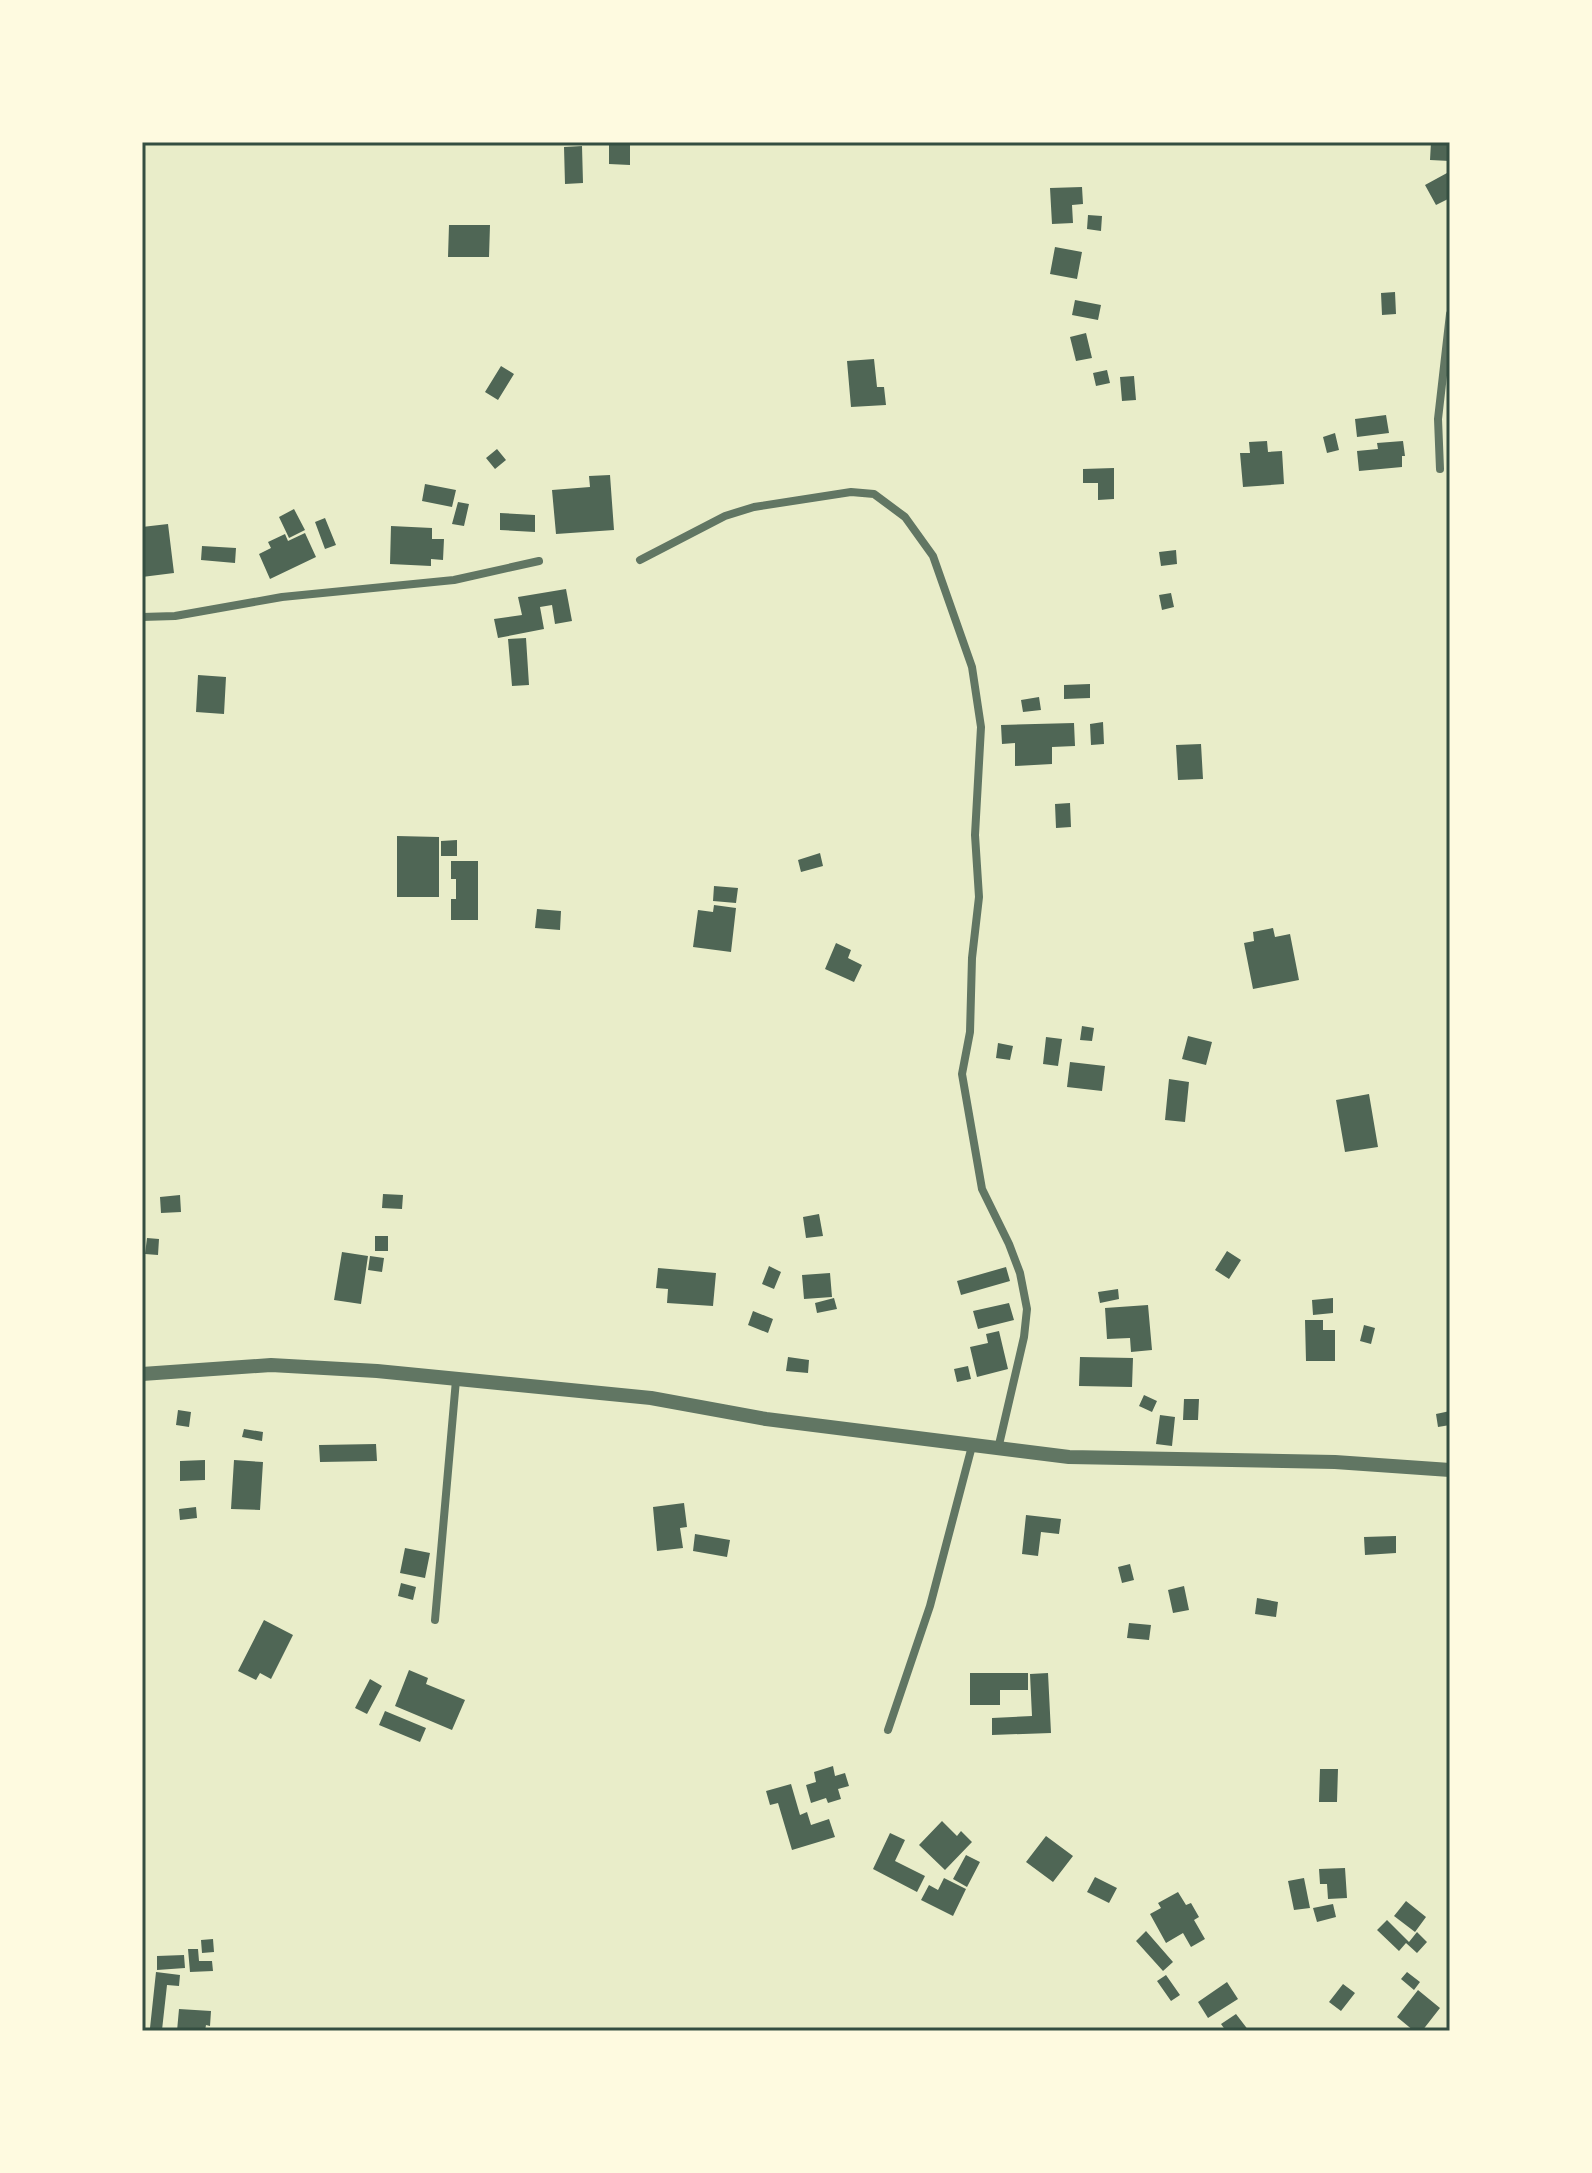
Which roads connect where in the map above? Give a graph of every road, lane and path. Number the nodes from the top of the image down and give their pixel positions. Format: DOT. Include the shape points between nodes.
graph roads {
  1 [pos="1450,314"];
  2 [pos="1440,469"];
  3 [pos="640,560"];
  4 [pos="539,561"];
  5 [pos="142,617"];
  6 [pos="142,1374"];
  7 [pos="456,1380"];
  8 [pos="972,1446"];
  9 [pos="998,1449"];
  10 [pos="1450,1470"];
  11 [pos="435,1620"];
  12 [pos="888,1730"];
  1 -- 2 [label="street" via="1438,419"];
  3 -- 9 [label="street" via="725,516 851,492 874,494 905,517 933,556 972,667 981,727 975,835 979,897 962,1074 982,1189 1020,1273 1027,1309"];
  4 -- 5 [label="street" via="454,580"];
  6 -- 7 [label="street" via="271,1365"];
  7 -- 8 [label="street" via="651,1398"];
  7 -- 11 [label="street"];
  8 -- 9 [label="street"];
  8 -- 12 [label="street" via="930,1606"];
  9 -- 10 [label="street" via="1069,1457 1335,1462"];
}
